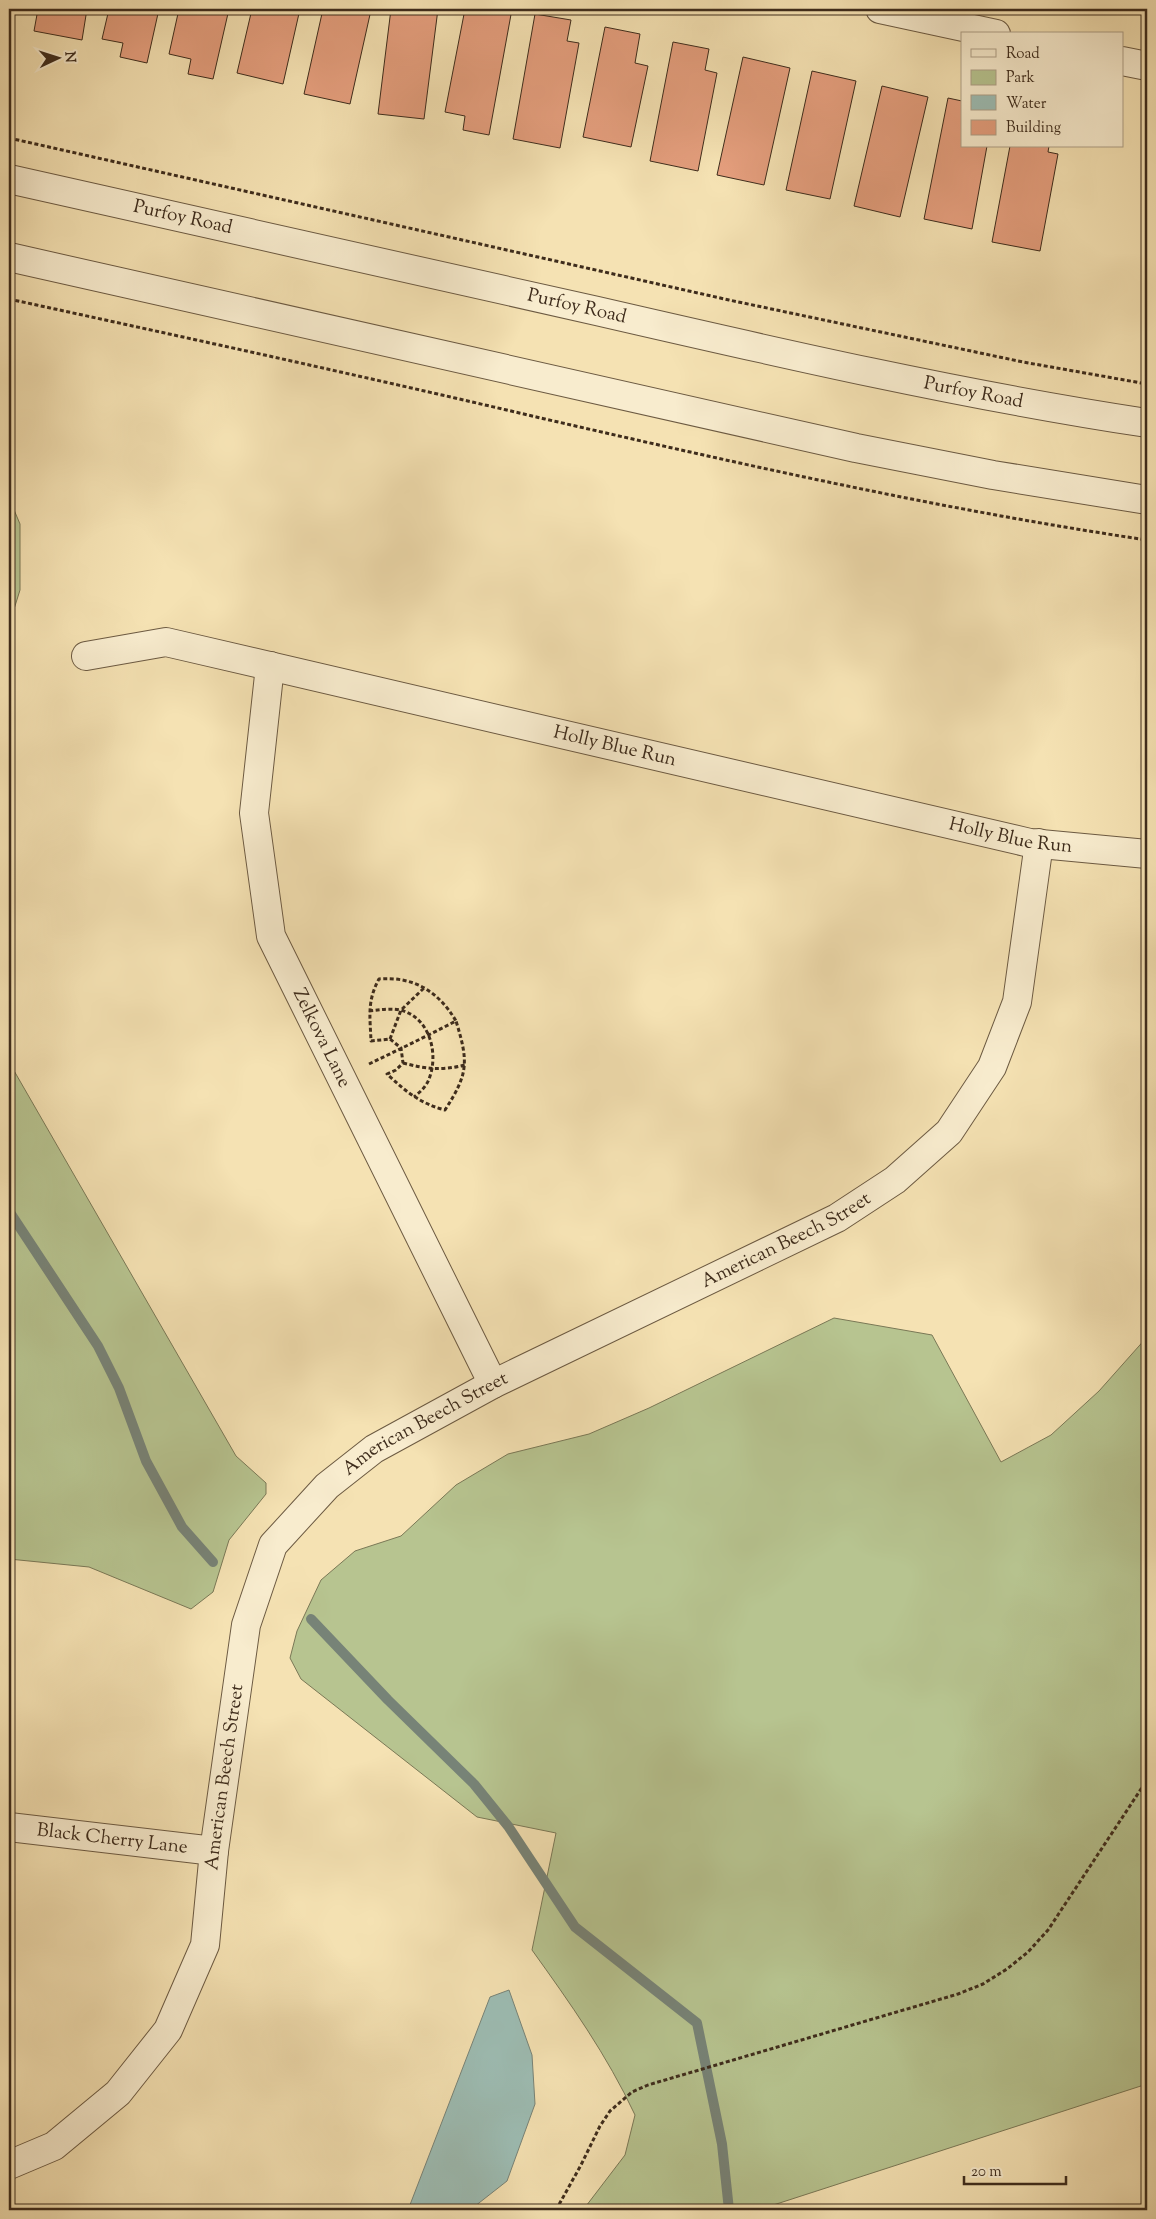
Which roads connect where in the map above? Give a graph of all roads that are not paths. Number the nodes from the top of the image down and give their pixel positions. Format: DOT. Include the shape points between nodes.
graph roads {
  1 [pos="880,9"];
  2 [pos="987,32"];
  3 [pos="1124,61"];
  4 [pos="1147,66"];
  5 [pos="9,179"];
  6 [pos="9,257"];
  7 [pos="1147,423"];
  8 [pos="1147,500"];
  9 [pos="86,656"];
  10 [pos="270,666"];
  11 [pos="1040,843"];
  12 [pos="1147,854"];
  13 [pos="493,1384"];
  14 [pos="9,1827"];
  15 [pos="214,1851"];
  16 [pos="9,2165"];
  1 -- 2 [label="street"];
  3 -- 4 [label="street"];
  5 -- 7 [label="street, Purfoy Road" via="788,355"];
  6 -- 8 [label="street" via="848,446 993,475"];
  9 -- 10 [label="street, Holly Blue Run" via="166,642"];
  10 -- 11 [label="street, Holly Blue Run"];
  10 -- 13 [label="street, Zelkova Lane" via="254,813 271,936"];
  11 -- 12 [label="street, Holly Blue Run"];
  11 -- 13 [label="street, American Beech Street" via="1017,1002 992,1066 950,1132 896,1180 837,1218"];
  13 -- 15 [label="street, American Beech Street" via="374,1450 327,1486 273,1545 246,1625"];
  14 -- 15 [label="street, Black Cherry Lane"];
  15 -- 16 [label="street, American Beech Street" via="205,1945 168,2030 118,2093 54,2146"];
}
